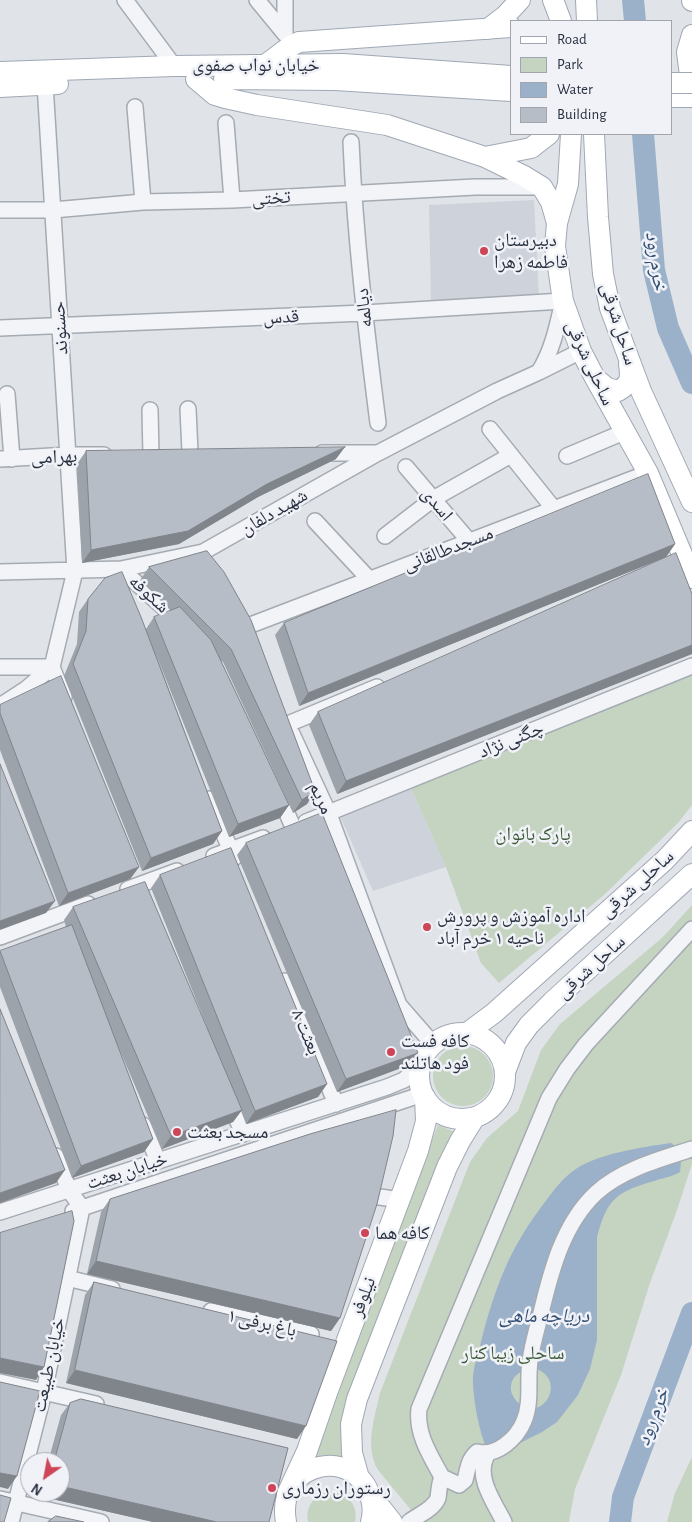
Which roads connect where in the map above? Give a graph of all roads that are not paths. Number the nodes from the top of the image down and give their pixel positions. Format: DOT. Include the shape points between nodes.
graph roads {
  1 [pos="125,0"];
  2 [pos="257,0"];
  3 [pos="285,0"];
  4 [pos="520,0"];
  5 [pos="553,0"];
  6 [pos="586,0"];
  7 [pos="561,20"];
  8 [pos="587,20"];
  9 [pos="510,27"];
  10 [pos="488,29"];
  11 [pos="692,36"];
  12 [pos="318,41"];
  13 [pos="265,65"];
  14 [pos="315,65"];
  15 [pos="174,66"];
  16 [pos="0,72"];
  17 [pos="510,76"];
  18 [pos="196,78"];
  19 [pos="672,83"];
  20 [pos="692,83"];
  21 [pos="45,84"];
  22 [pos="0,86"];
  23 [pos="510,91"];
  24 [pos="692,92"];
  25 [pos="672,97"];
  26 [pos="692,97"];
  27 [pos="135,107"];
  28 [pos="226,123"];
  29 [pos="548,135"];
  30 [pos="571,135"];
  31 [pos="594,135"];
  32 [pos="351,142"];
  33 [pos="485,157"];
  34 [pos="542,187"];
  35 [pos="353,193"];
  36 [pos="232,200"];
  37 [pos="142,202"];
  38 [pos="0,210"];
  39 [pos="53,210"];
  40 [pos="557,223"];
  41 [pos="563,301"];
  42 [pos="364,313"];
  43 [pos="60,327"];
  44 [pos="0,328"];
  45 [pos="581,350"];
  46 [pos="628,357"];
  47 [pos="539,372"];
  48 [pos="595,378"];
  49 [pos="7,394"];
  50 [pos="188,408"];
  51 [pos="150,410"];
  52 [pos="652,413"];
  53 [pos="378,422"];
  54 [pos="622,428"];
  55 [pos="490,429"];
  56 [pos="309,453"];
  57 [pos="378,453"];
  58 [pos="161,454"];
  59 [pos="68,455"];
  60 [pos="114,455"];
  61 [pos="132,455"];
  62 [pos="510,455"];
  63 [pos="567,456"];
  64 [pos="6,459"];
  65 [pos="406,467"];
  66 [pos="648,473"];
  67 [pos="433,499"];
  68 [pos="692,502"];
  69 [pos="554,509"];
  70 [pos="315,521"];
  71 [pos="386,536"];
  72 [pos="469,541"];
  73 [pos="203,552"];
  74 [pos="213,568"];
  75 [pos="681,568"];
  76 [pos="121,569"];
  77 [pos="75,571"];
  78 [pos="0,572"];
  79 [pos="369,580"];
  80 [pos="129,594"];
  81 [pos="196,637"];
  82 [pos="255,644"];
  83 [pos="692,666"];
  84 [pos="0,667"];
  85 [pos="52,667"];
  86 [pos="387,683"];
  87 [pos="0,706"];
  88 [pos="70,712"];
  89 [pos="273,784"];
  90 [pos="205,788"];
  91 [pos="329,814"];
  92 [pos="284,830"];
  93 [pos="692,831"];
  94 [pos="231,850"];
  95 [pos="238,868"];
  96 [pos="692,874"];
  97 [pos="692,929"];
  98 [pos="0,937"];
  99 [pos="279,968"];
  100 [pos="467,1033"];
  101 [pos="433,1044"];
  102 [pos="420,1065"];
  103 [pos="505,1072"];
  104 [pos="224,1088"];
  105 [pos="424,1096"];
  106 [pos="336,1104"];
  107 [pos="139,1115"];
  108 [pos="475,1117"];
  109 [pos="243,1134"];
  110 [pos="52,1145"];
  111 [pos="685,1151"];
  112 [pos="158,1161"];
  113 [pos="69,1190"];
  114 [pos="345,1192"];
  115 [pos="400,1200"];
  116 [pos="82,1208"];
  117 [pos="0,1212"];
  118 [pos="55,1216"];
  119 [pos="67,1278"];
  120 [pos="124,1291"];
  121 [pos="199,1308"];
  122 [pos="312,1334"];
  123 [pos="0,1382"];
  124 [pos="44,1392"];
  125 [pos="110,1408"];
  126 [pos="485,1453"];
  127 [pos="442,1477"];
  128 [pos="364,1485"];
  129 [pos="0,1499"];
  130 [pos="16,1502"];
  131 [pos="284,1512"];
  132 [pos="11,1522"];
  133 [pos="101,1522"];
  134 [pos="371,1522"];
  135 [pos="392,1522"];
  136 [pos="409,1522"];
  137 [pos="504,1522"];
  1 -- 15 [label="street"];
  2 -- 3 [label="street" via="285,34"];
  4 -- 10 [label="main road"];
  5 -- 7 [label="main road"];
  6 -- 8 [label="main road"];
  9 -- 10 [label="main road"];
  10 -- 12 [label="main road"];
  11 -- 24 [label="main road" via="687,52"];
  12 -- 13 [label="main road" via="299,42"];
  12 -- 14 [label="main road" via="307,53 307,60"];
  13 -- 14 [label="main road, خیابان نواب صفوی"];
  13 -- 15 [label="main road, خیابان نواب صفوی"];
  14 -- 17 [label="main road, خیابان نواب صفوی" via="343,64"];
  15 -- 16 [label="main road, خیابان نواب صفوی"];
  18 -- 21 [label="main road, خیابان نواب صفوی"];
  18 -- 23 [label="main road, خیابان نواب صفوی" via="335,80"];
  18 -- 33 [label="main road" via="214,95 257,105 387,125"];
  19 -- 20 [label="main road, bridge"];
  21 -- 22 [label="main road, خیابان نواب صفوی"];
  21 -- 39 [label="street, حسنوند"];
  25 -- 26 [label="main road"];
  27 -- 37 [label="street"];
  28 -- 36 [label="street"];
  29 -- 33 [label="main road" via="531,148"];
  30 -- 40 [label="main road, ساحلی شرقی" via="568,184"];
  31 -- 46 [label="main road, ساحل شرقی" via="603,274 610,308"];
  32 -- 35 [label="street, دیالمه"];
  33 -- 34 [label="main road"];
  34 -- 35 [label="street, تختی"];
  34 -- 40 [label="main road" via="551,202"];
  35 -- 36 [label="street, تختی"];
  35 -- 42 [label="street, دیالمه"];
  36 -- 37 [label="street, تختی"];
  37 -- 39 [label="street, تختی"];
  38 -- 39 [label="street, تختی"];
  39 -- 43 [label="street, حسنوند"];
  40 -- 41 [label="main road, ساحلی شرقی" via="555,246"];
  41 -- 42 [label="street, قدس"];
  41 -- 45 [label="main road, ساحلی شرقی"];
  41 -- 47 [label="street" via="555,338"];
  42 -- 43 [label="street, قدس"];
  42 -- 53 [label="street, دیالمه"];
  43 -- 44 [label="street, قدس"];
  43 -- 59 [label="street, حسنوند"];
  45 -- 47 [label="street, شهید دلفان"];
  45 -- 48 [label="main road, ساحلی شرقی"];
  46 -- 48 [label="main road" via="630,381 626,387 618,391 607,388"];
  46 -- 52 [label="main road, ساحل شرقی"];
  47 -- 57 [label="street, شهید دلفان" via="497,390"];
  48 -- 54 [label="main road, ساحلی شرقی"];
  49 -- 64 [label="street"];
  50 -- 58 [label="street" via="195,452"];
  51 -- 58 [label="street"];
  52 -- 54 [label="main road" via="631,397 623,398 617,404"];
  52 -- 68 [label="main road, ساحل شرقی"];
  54 -- 63 [label="street"];
  54 -- 66 [label="main road, ساحلی شرقی"];
  55 -- 62 [label="street"];
  56 -- 57 [label="street"];
  57 -- 73 [label="street, شهید دلفان"];
  58 -- 61 [label="street"];
  59 -- 60 [label="street, بهرامی"];
  59 -- 64 [label="street, بهرامی"];
  59 -- 77 [label="street, حسنوند"];
  62 -- 67 [label="street"];
  62 -- 69 [label="street"];
  65 -- 67 [label="street, اسدی"];
  66 -- 69 [label="street, مسجدطالقانی"];
  66 -- 75 [label="main road, ساحلی شرقی"];
  67 -- 71 [label="street"];
  67 -- 72 [label="street, اسدی"];
  69 -- 72 [label="street, مسجدطالقانی"];
  70 -- 79 [label="street"];
  72 -- 79 [label="street, مسجدطالقانی"];
  73 -- 74 [label="street"];
  73 -- 76 [label="street, شهید دلفان"];
  76 -- 77 [label="street, شهید دلفان"];
  76 -- 80 [label="street"];
  76 -- 81 [label="street, شکوفه"];
  77 -- 78 [label="street, شهید دلفان"];
  77 -- 85 [label="street"];
  79 -- 82 [label="street, مسجدطالقانی" via="245,622"];
  83 -- 91 [label="street, چگنی نژاد"];
  84 -- 85 [label="street"];
  85 -- 87 [label="street"];
  85 -- 88 [label="street"];
  86 -- 91 [label="street, مریم" via="286,720"];
  89 -- 92 [label="street"];
  90 -- 94 [label="street"];
  91 -- 92 [label="street, چگنی نژاد"];
  91 -- 101 [label="street, مریم" via="399,1005"];
  92 -- 94 [label="street, چگنی نژاد"];
  93 -- 100 [label="main road, ساحلی شرقی" via="665,860 494,1013"];
  94 -- 95 [label="street"];
  94 -- 98 [label="street, چگنی نژاد"];
  96 -- 103 [label="main road, ساحل شرقی" via="529,1025 516,1043"];
  97 -- 127 [label="street" via="586,1044 549,1098 419,1409 420,1433"];
  99 -- 106 [label="street, بعثت ۸"];
  100 -- 101 [label="main road" via="455,1034"];
  100 -- 103 [label="main road" via="493,1046"];
  101 -- 102 [label="main road"];
  102 -- 105 [label="main road"];
  102 -- 106 [label="street, خیابان بعثت" via="404,1080"];
  103 -- 108 [label="main road" via="500,1099"];
  104 -- 109 [label="street"];
  105 -- 108 [label="main road" via="441,1114 453,1118"];
  105 -- 115 [label="main road, نیلوفر" via="426,1121"];
  105 -- 116 [label="street, خیابان بعثت"];
  106 -- 109 [label="street, خیابان بعثت"];
  107 -- 112 [label="street"];
  108 -- 128 [label="main road, نیلوفر" via="446,1167 357,1398 351,1424 352,1453"];
  109 -- 112 [label="street, خیابان بعثت"];
  110 -- 113 [label="street"];
  111 -- 126 [label="street" via="643,1166 612,1182 596,1194 574,1220 547,1282 533,1343 528,1406 520,1431 502,1447"];
  112 -- 113 [label="street, خیابان بعثت"];
  113 -- 116 [label="street"];
  113 -- 117 [label="street, خیابان بعثت"];
  114 -- 115 [label="street"];
  115 -- 131 [label="main road, نیلوفر"];
  116 -- 118 [label="street, خیابان بعثت"];
  116 -- 119 [label="street, خیابان طبیعت"];
  119 -- 120 [label="street"];
  119 -- 124 [label="street, خیابان طبیعت"];
  121 -- 122 [label="street, باغ برفی ۱"];
  123 -- 124 [label="street"];
  124 -- 125 [label="street"];
  124 -- 130 [label="street, خیابان طبیعت"];
  126 -- 127 [label="street" via="474,1455 465,1480 458,1485"];
  126 -- 137 [label="street" via="482,1466 484,1480"];
  127 -- 136 [label="street" via="438,1499 431,1508"];
  128 -- 131 [label="main road" via="348,1470 319,1466 294,1481"];
  128 -- 134 [label="main road" via="372,1505"];
  128 -- 135 [label="main road"];
  129 -- 130 [label="street"];
  130 -- 132 [label="street, خیابان طبیعت"];
  130 -- 133 [label="street"];
}
